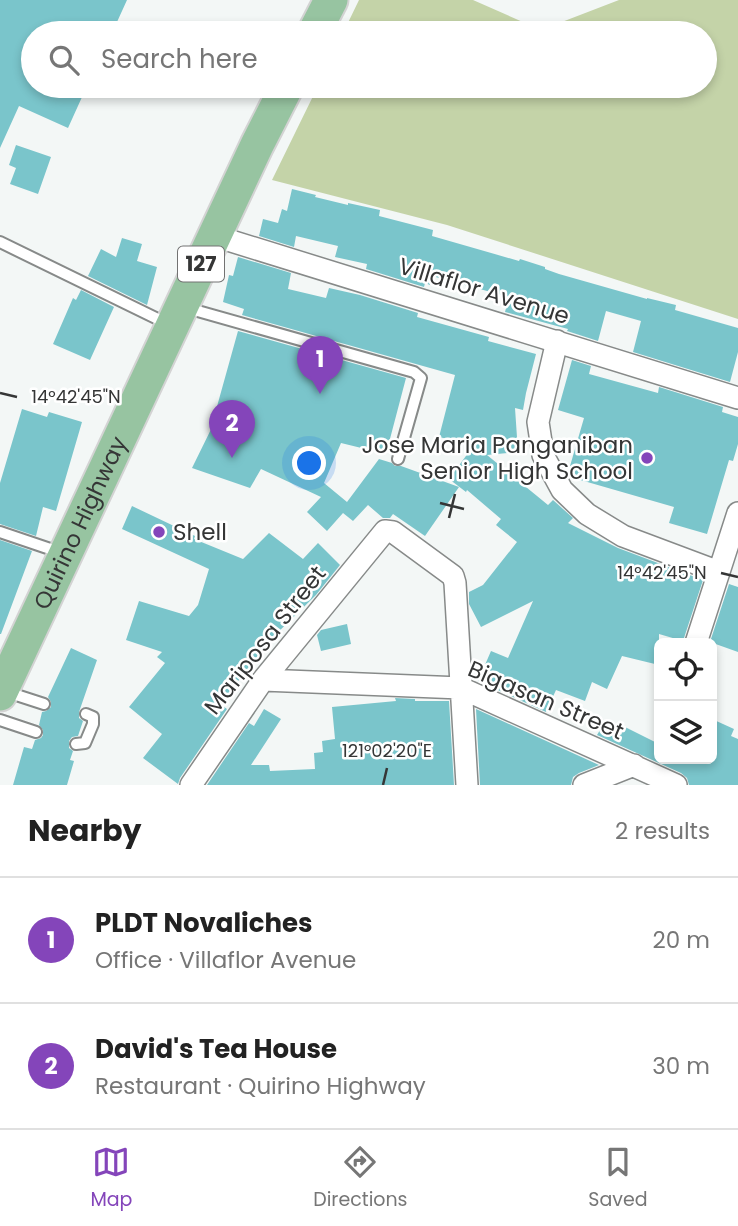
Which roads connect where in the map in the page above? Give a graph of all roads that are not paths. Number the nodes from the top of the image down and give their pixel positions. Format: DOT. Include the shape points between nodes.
graph roads {
  1 [pos="331,0"];
  2 [pos="320,21"];
  3 [pos="281,98"];
  4 [pos="215,236"];
  5 [pos="0,243"];
  6 [pos="176,316"];
  7 [pos="556,341"];
  8 [pos="738,398"];
  9 [pos="398,459"];
  10 [pos="738,513"];
  11 [pos="0,532"];
  12 [pos="65,554"];
  13 [pos="719,572"];
  14 [pos="698,638"];
  15 [pos="263,680"];
  16 [pos="461,688"];
  17 [pos="1,702"];
  18 [pos="44,704"];
  19 [pos="86,714"];
  20 [pos="36,732"];
  21 [pos="76,744"];
  22 [pos="634,765"];
  23 [pos="191,785"];
  24 [pos="467,785"];
  25 [pos="584,785"];
  26 [pos="676,785"];
  1 -- 2 [label="main road"];
  3 -- 4 [label="main road, Quirino Highway / 127"];
  4 -- 6 [label="main road, Quirino Highway / 127"];
  4 -- 7 [label="street, Villaflor Avenue"];
  5 -- 6 [label="lane"];
  6 -- 9 [label="lane" via="414,372 421,378"];
  6 -- 12 [label="main road, Quirino Highway / 127"];
  7 -- 8 [label="street, Villaflor Avenue"];
  7 -- 13 [label="street" via="538,422 542,455 562,490 587,514 623,536"];
  10 -- 13 [label="street"];
  11 -- 12 [label="lane"];
  12 -- 17 [label="main road, Quirino Highway / 127"];
  13 -- 14 [label="street"];
  15 -- 16 [label="street, Bigasan Street"];
  15 -- 16 [label="street, Mariposa Street" via="385,531 393,532 453,576"];
  15 -- 23 [label="street, Mariposa Street"];
  16 -- 22 [label="street, Bigasan Street"];
  16 -- 24 [label="street"];
  17 -- 18 [label="lane"];
  17 -- 20 [label="lane"];
  19 -- 21 [label="lane" via="93,717 93,724 85,743"];
  22 -- 25 [label="street"];
  22 -- 26 [label="street, Bigasan Street"];
}
